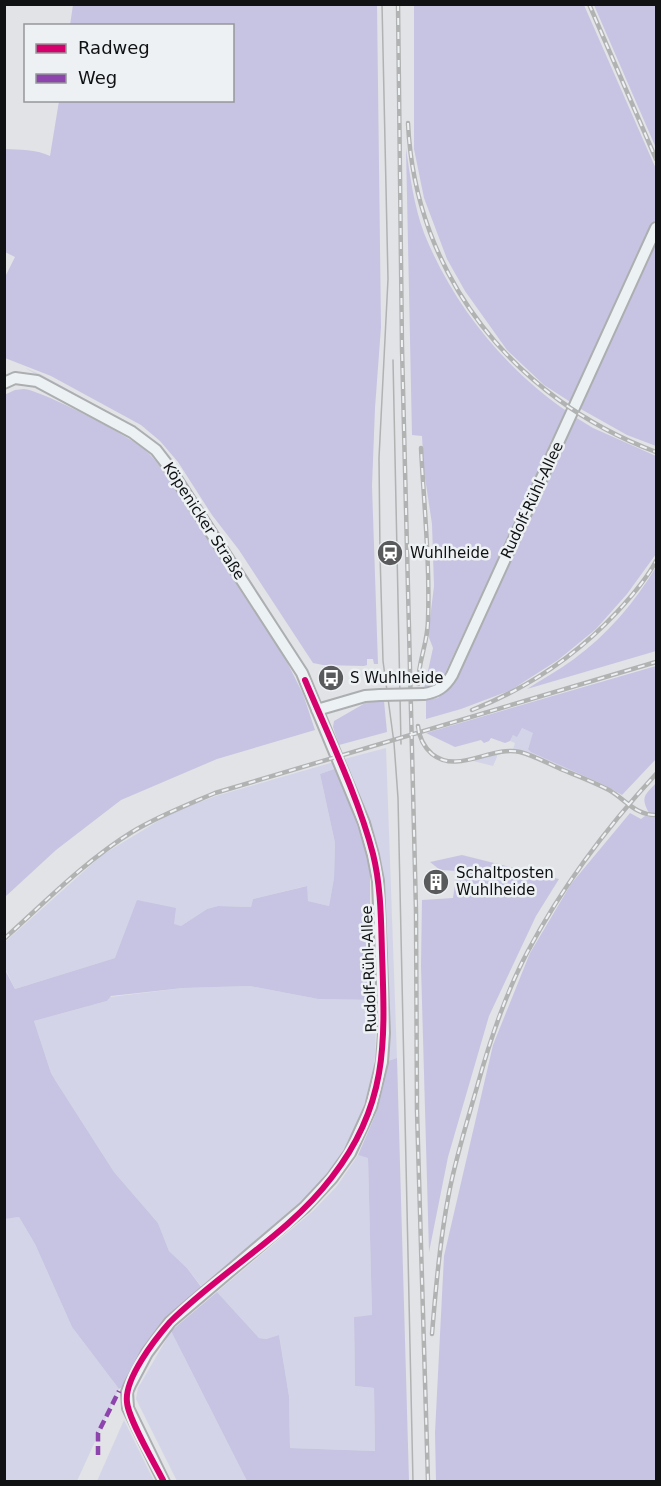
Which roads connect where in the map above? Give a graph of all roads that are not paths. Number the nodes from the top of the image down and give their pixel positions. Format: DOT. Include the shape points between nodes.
graph roads {
  1 [pos="657,228"];
  2 [pos="4,383"];
  3 [pos="317,710"];
  4 [pos="164,1482"];
  1 -- 3 [label="main road, Rudolf-Rühl-Allee, bridge" via="452,675 435,692 365,696"];
  2 -- 3 [label="main road, Köpenicker Straße" via="15,378 37,381 132,432 156,450 302,673"];
  3 -- 4 [label="main road, Rudolf-Rühl-Allee" via="364,823 378,881 382,1062 362,1130 332,1178 305,1207 170,1322 147,1353 127,1392 128,1408"];
}
